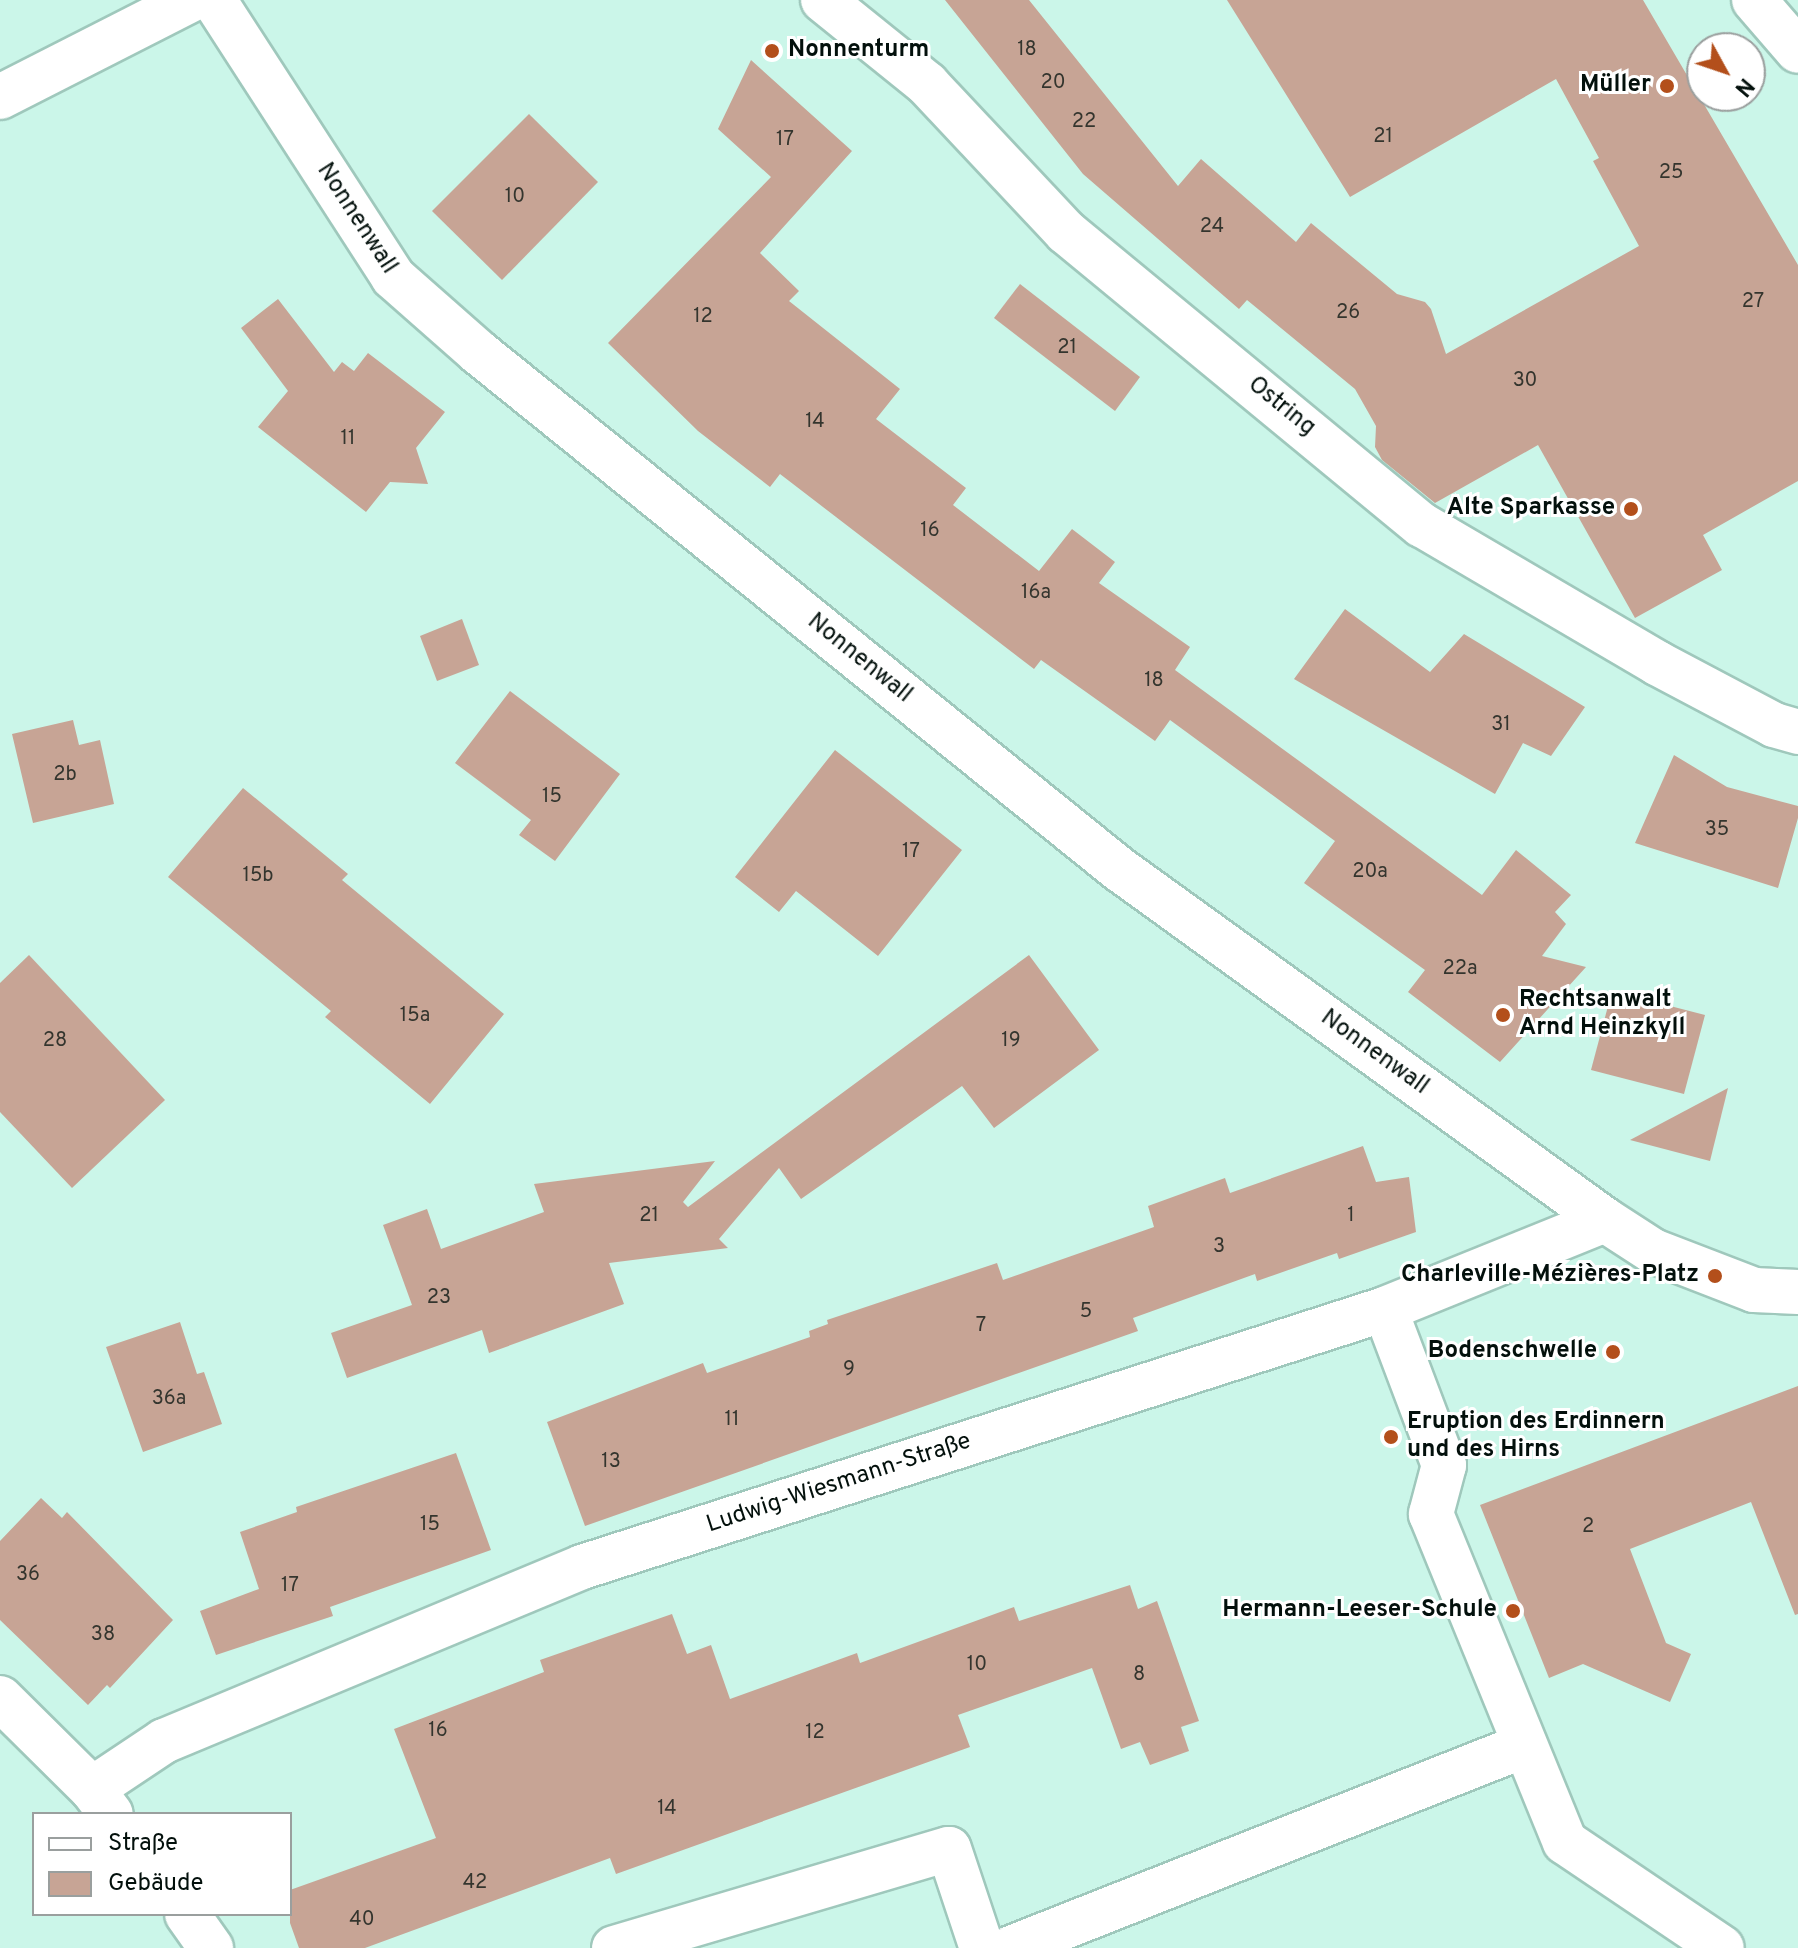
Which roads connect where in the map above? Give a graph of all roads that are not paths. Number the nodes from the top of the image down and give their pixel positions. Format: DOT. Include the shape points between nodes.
graph roads {
  1 [pos="190,0"];
  2 [pos="214,0"];
  3 [pos="1754,0"];
  4 [pos="853,8"];
  5 [pos="1798,51"];
  6 [pos="0,97"];
  7 [pos="1798,732"];
  8 [pos="1605,1220"];
  9 [pos="1798,1292"];
  10 [pos="1385,1309"];
  11 [pos="8,1719"];
  12 [pos="1523,1746"];
  13 [pos="101,1802"];
  14 [pos="188,1916"];
  15 [pos="211,1948"];
  16 [pos="614,1948"];
  17 [pos="982,1948"];
  18 [pos="1011,1948"];
  19 [pos="1722,1948"];
  1 -- 6 [label="street"];
  2 -- 8 [label="street, Nonnenwall" via="403,287 1119,869"];
  3 -- 5 [label="street"];
  4 -- 7 [label="street, Ostring" via="1066,232 1422,525 1657,663 1774,725"];
  8 -- 9 [label="street" via="1653,1251 1754,1290"];
  8 -- 10 [label="street, Ludwig-Wiesmann-Straße"];
  10 -- 12 [label="street" via="1444,1465 1431,1514"];
  10 -- 13 [label="street, Ludwig-Wiesmann-Straße" via="582,1567 164,1741"];
  11 -- 13 [label="street"];
  12 -- 18 [label="street"];
  12 -- 19 [label="street" via="1565,1842"];
  14 -- 15 [label="street"];
  16 -- 17 [label="street" via="949,1849"];
}
